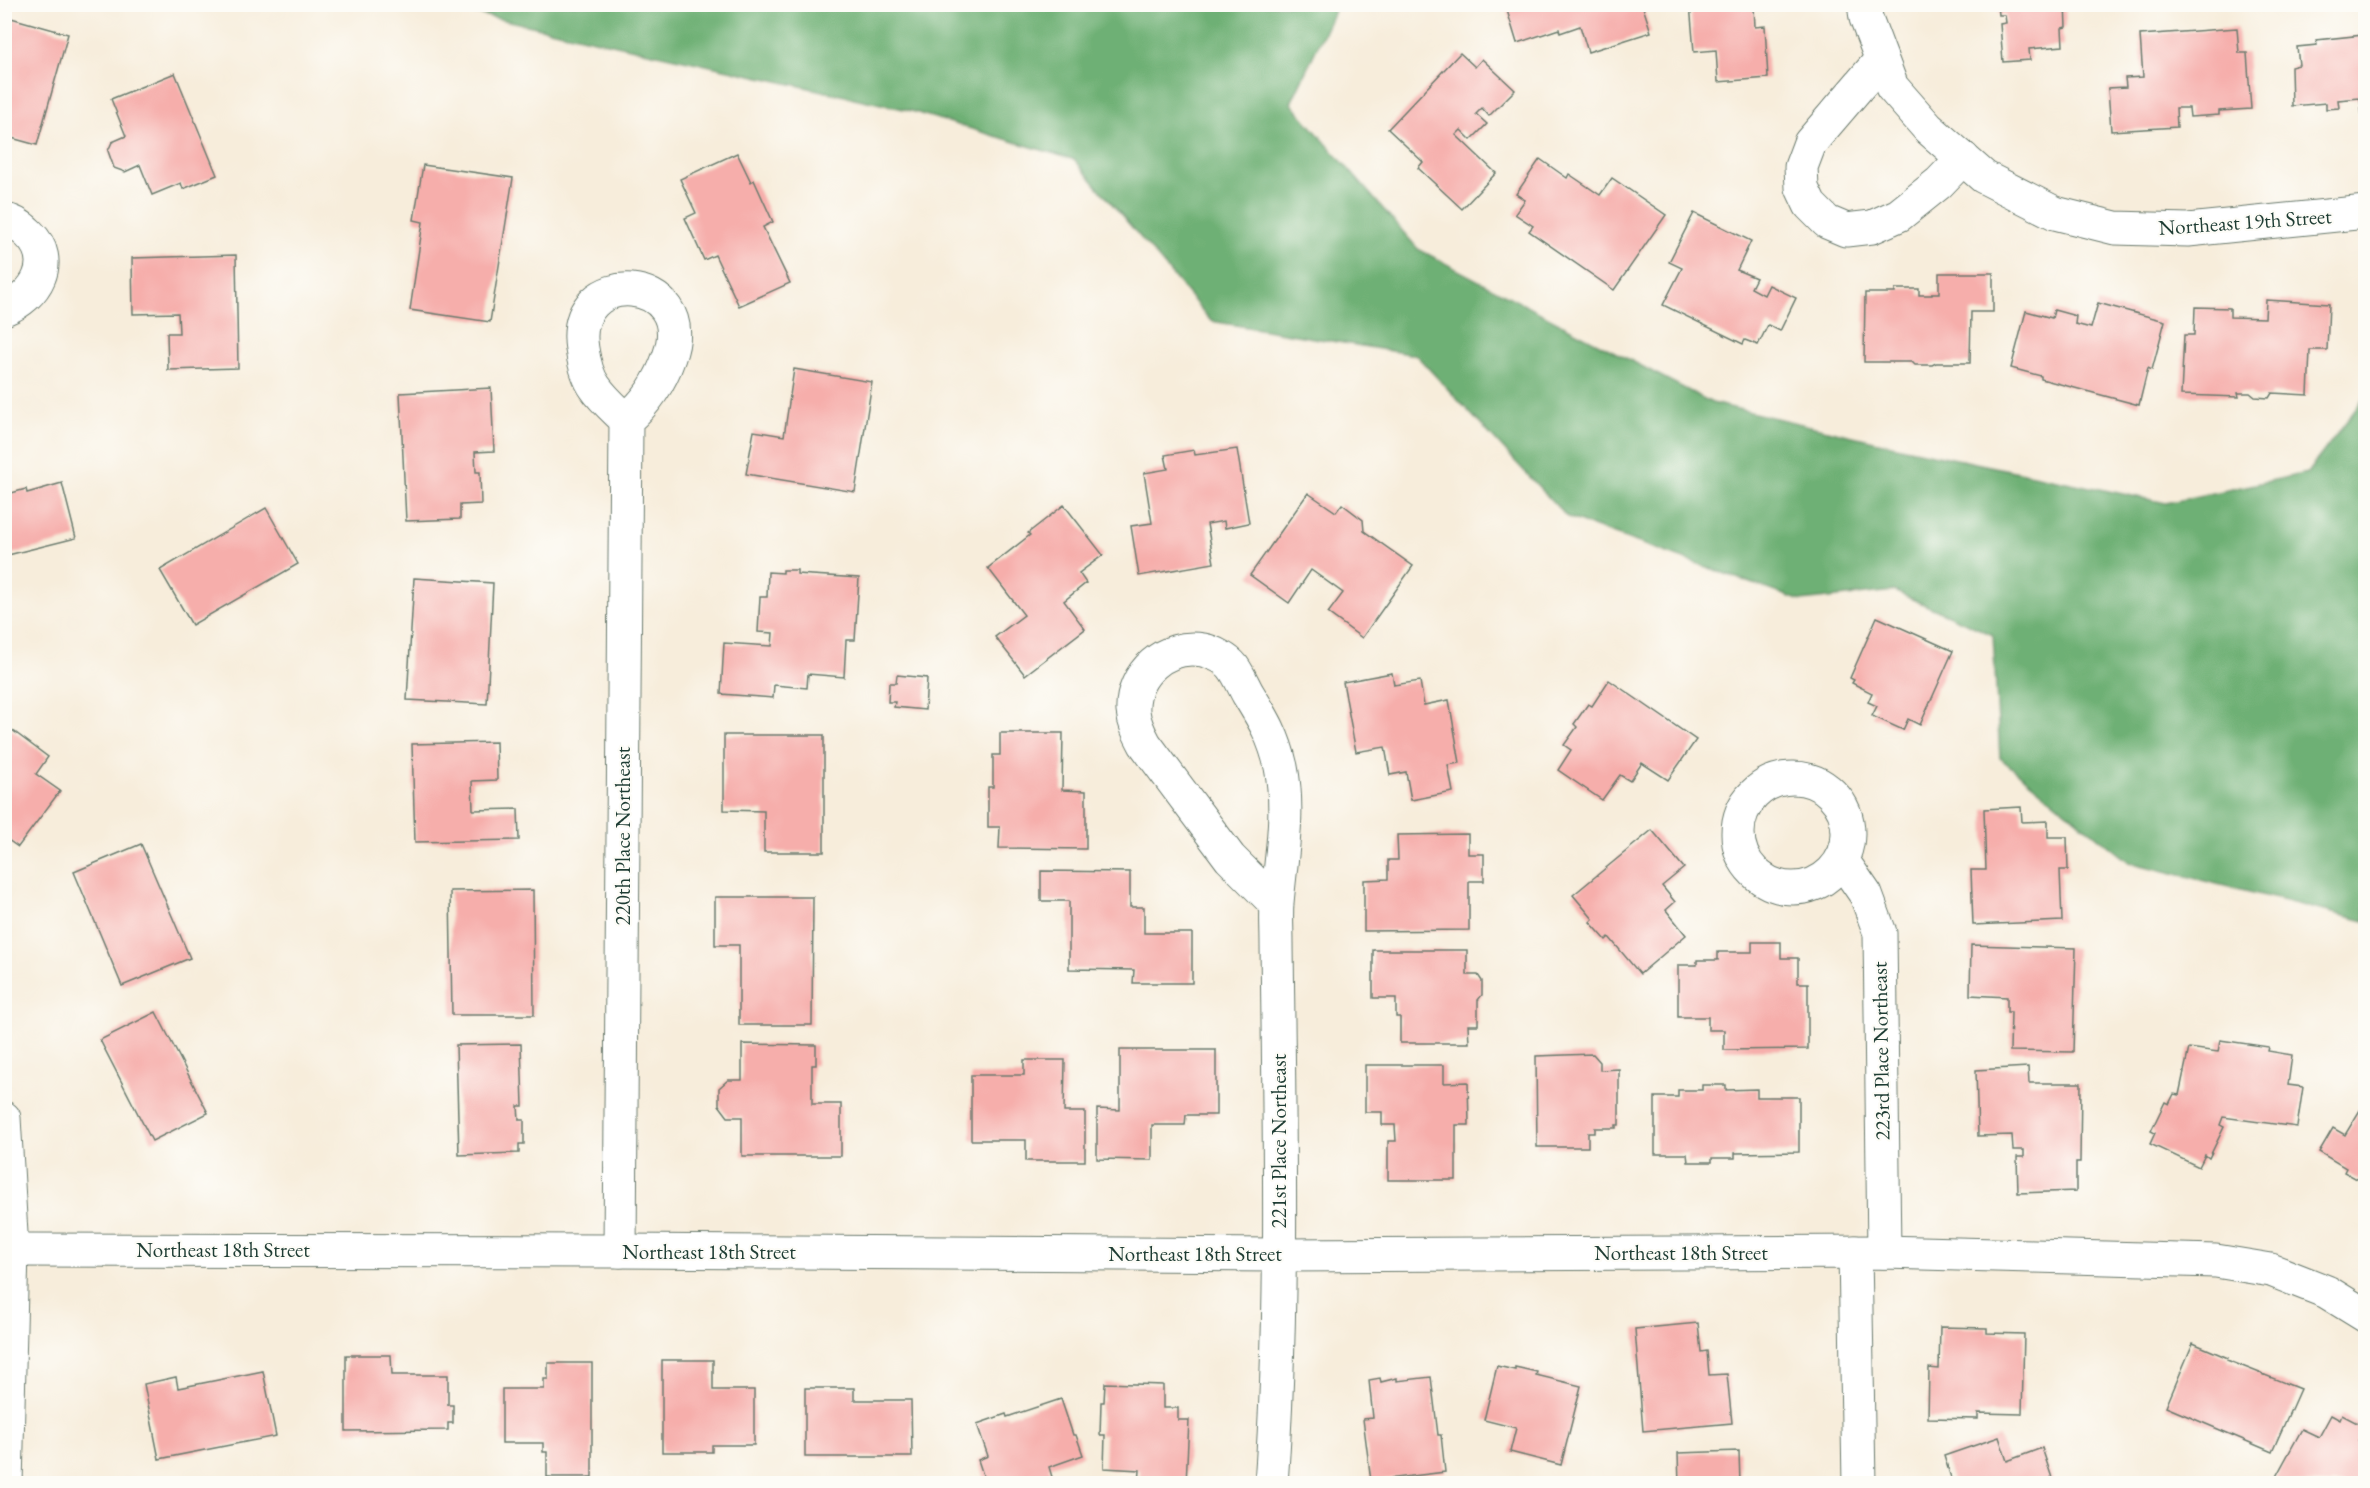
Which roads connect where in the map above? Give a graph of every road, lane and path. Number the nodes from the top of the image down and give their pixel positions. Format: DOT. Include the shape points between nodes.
graph roads {
  1 [pos="1864,4"];
  2 [pos="1881,60"];
  3 [pos="1963,158"];
  4 [pos="2366,212"];
  5 [pos="4,220"];
  6 [pos="4,309"];
  7 [pos="626,420"];
  8 [pos="1842,860"];
  9 [pos="1277,905"];
  10 [pos="4,1118"];
  11 [pos="12,1250"];
  12 [pos="620,1251"];
  13 [pos="1869,1252"];
  14 [pos="1280,1255"];
  15 [pos="2366,1316"];
  16 [pos="6,1484"];
  17 [pos="1271,1484"];
  18 [pos="1859,1484"];
  1 -- 2 [label="street, Northeast 19th Street"];
  2 -- 3 [label="street, Northeast 19th Street" via="1892,87 1928,128"];
  2 -- 3 [label="street" via="1810,143 1801,167 1802,188 1810,206 1827,222 1846,230 1872,227 1899,215"];
  3 -- 4 [label="street, Northeast 19th Street" via="1984,177 2055,213 2115,228 2188,230"];
  5 -- 6 [label="street" via="22,227 34,238 42,270 29,296"];
  7 -- 12 [label="street, 220th Place Northeast"];
  8 -- 13 [label="street, 223rd Place Northeast" via="1866,895 1880,933"];
  9 -- 9 [label="street, 221st Place Northeast" via="1285,801 1274,738 1233,666 1203,650 1169,654 1142,676 1133,710 1137,728 1230,858"];
  9 -- 14 [label="street, 221st Place Northeast"];
  10 -- 11 [label="street"];
  11 -- 12 [label="street, Northeast 18th Street"];
  11 -- 16 [label="street"];
  12 -- 14 [label="street, Northeast 18th Street"];
  13 -- 14 [label="street, Northeast 18th Street"];
  13 -- 15 [label="street, Northeast 18th Street" via="2216,1261 2271,1270 2326,1292"];
  13 -- 18 [label="street, 223rd Place Northeast"];
  14 -- 17 [label="street, 221st Place Northeast"];
}
